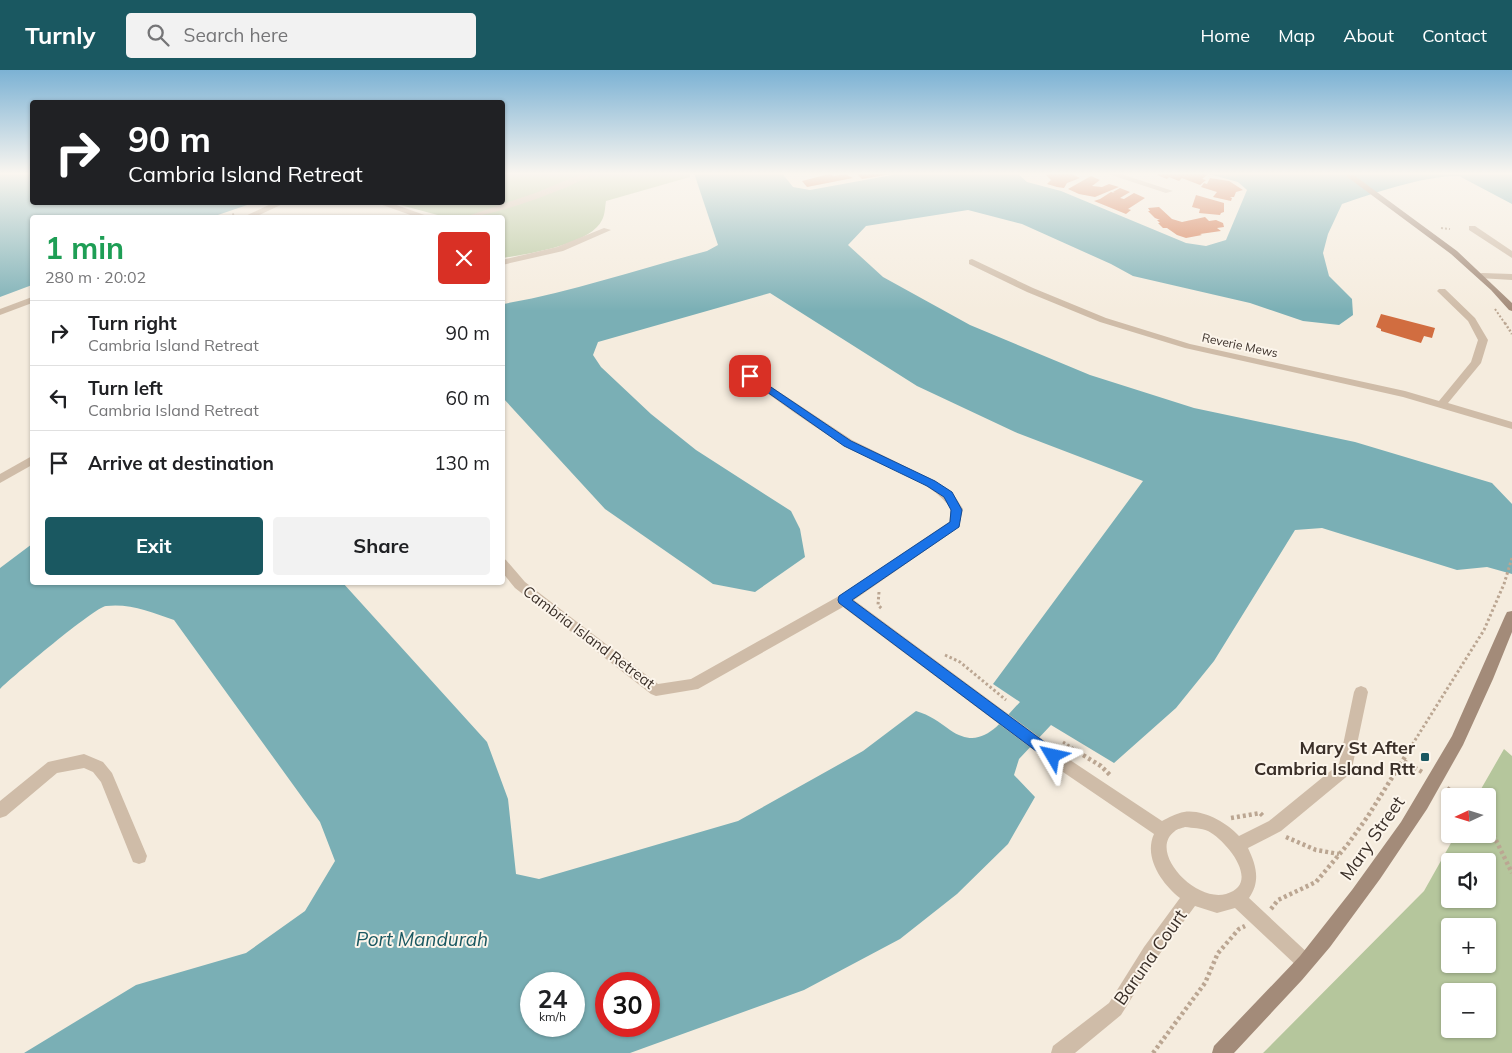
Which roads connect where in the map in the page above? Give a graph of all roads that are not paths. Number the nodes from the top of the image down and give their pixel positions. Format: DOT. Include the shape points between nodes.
graph roads {
  1 [pos="1409,219"];
  2 [pos="1472,228"];
  3 [pos="607,230"];
  4 [pos="1512,255"];
  5 [pos="505,262"];
  6 [pos="972,262"];
  7 [pos="1482,276"];
  8 [pos="1512,276"];
  9 [pos="1442,291"];
  10 [pos="30,301"];
  11 [pos="1512,308"];
  12 [pos="0,312"];
  13 [pos="734,365"];
  14 [pos="1440,405"];
  15 [pos="1512,426"];
  16 [pos="30,461"];
  17 [pos="0,479"];
  18 [pos="505,566"];
  19 [pos="844,600"];
  20 [pos="1512,616"];
  21 [pos="1361,692"];
  22 [pos="0,811"];
  23 [pos="1163,831"];
  24 [pos="1237,845"];
  25 [pos="139,856"];
  26 [pos="1192,897"];
  27 [pos="1238,899"];
  28 [pos="1305,962"];
  29 [pos="1060,1053"];
  30 [pos="1221,1053"];
  1 -- 7 [label="street"];
  2 -- 4 [label="street"];
  3 -- 5 [label="street" via="560,249"];
  6 -- 14 [label="street, Reverie Mews" via="1103,320 1188,346 1404,394"];
  7 -- 8 [label="street"];
  7 -- 11 [label="street"];
  9 -- 14 [label="street" via="1472,320 1483,340 1476,363"];
  10 -- 12 [label="street"];
  13 -- 19 [label="street, Cambria Island Retreat" via="848,443 948,495 957,510 955,524"];
  14 -- 15 [label="street, Reverie Mews"];
  16 -- 17 [label="street"];
  18 -- 19 [label="street, Cambria Island Retreat" via="520,585 656,690 693,685"];
  19 -- 23 [label="street" via="1068,768"];
  20 -- 28 [label="street, Mary Street" via="1478,700 1436,780 1381,864"];
  21 -- 24 [label="street" via="1346,768 1275,826"];
  22 -- 25 [label="street" via="53,766 84,760 98,767 107,778"];
  23 -- 24 [label="street" via="1185,819 1203,821 1220,829"];
  23 -- 26 [label="street" via="1159,841 1160,859 1173,882"];
  24 -- 27 [label="street" via="1248,864 1248,884"];
  26 -- 27 [label="street" via="1217,905"];
  26 -- 29 [label="street, Baruna Court" via="1150,953 1115,1009"];
  27 -- 28 [label="street"];
  28 -- 30 [label="street, Mary Street"];
}
